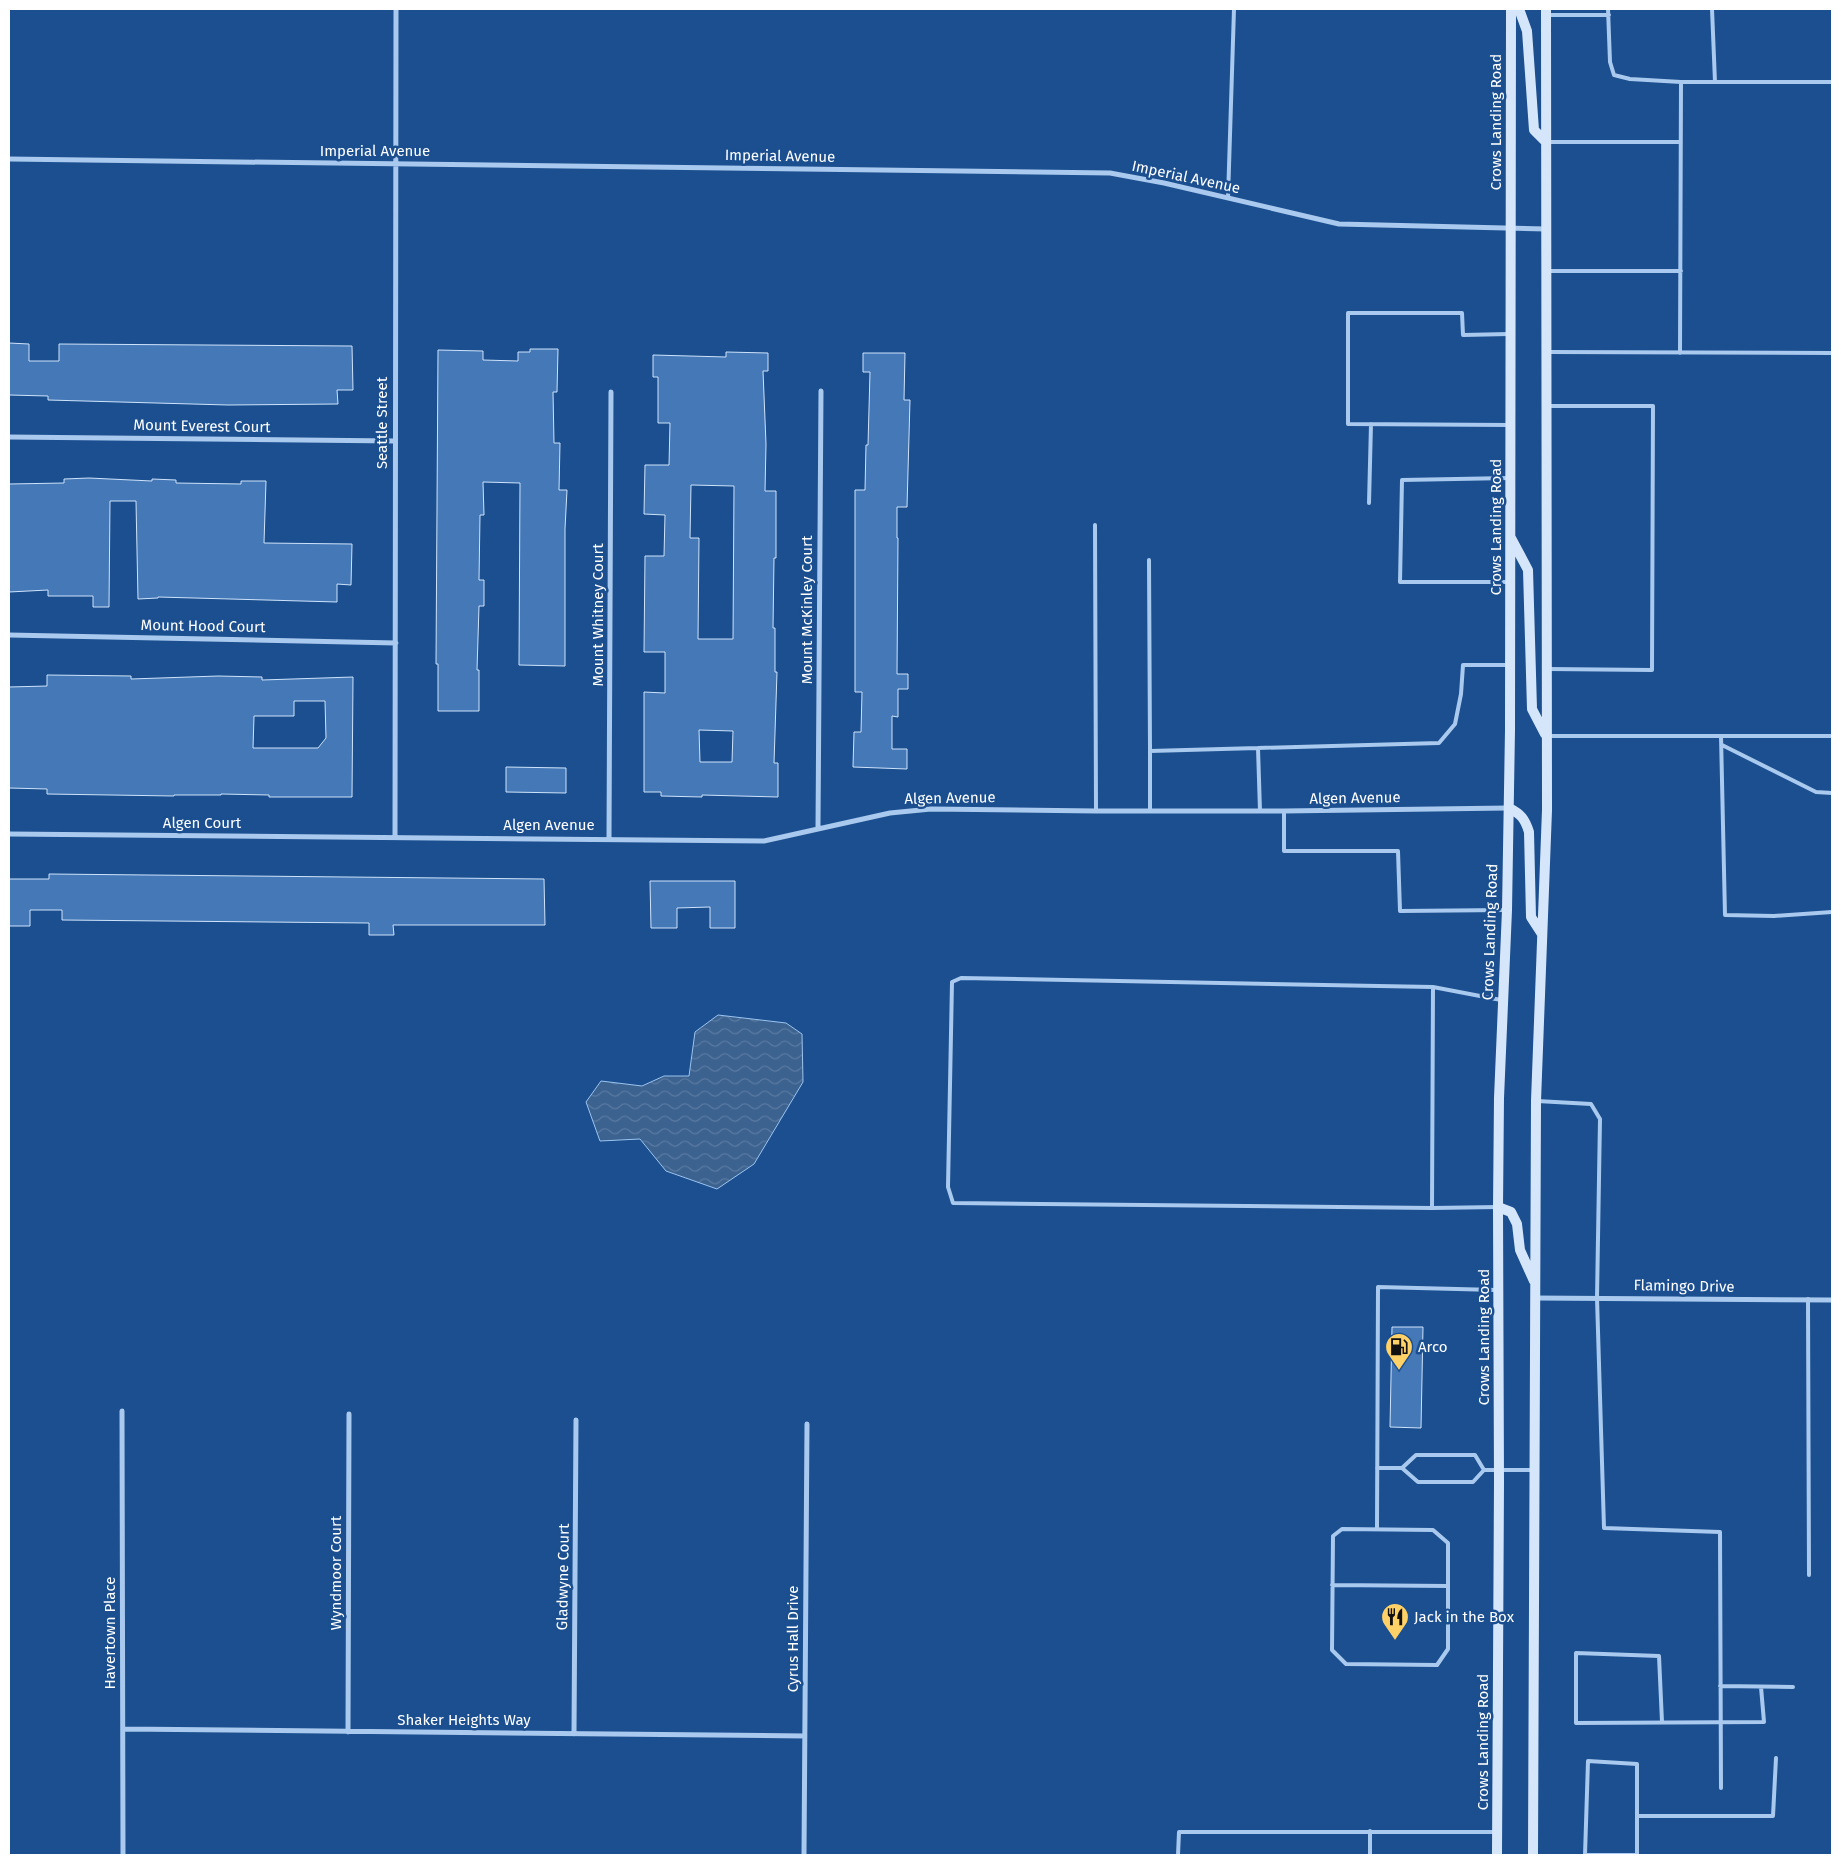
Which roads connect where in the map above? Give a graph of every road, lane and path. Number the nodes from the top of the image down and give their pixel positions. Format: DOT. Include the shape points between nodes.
graph roads {
  1 [pos="396,9"];
  2 [pos="1234,9"];
  3 [pos="1511,9"];
  4 [pos="1519,9"];
  5 [pos="1608,9"];
  6 [pos="1712,9"];
  7 [pos="1546,12"];
  8 [pos="1608,15"];
  9 [pos="1681,82"];
  10 [pos="1715,82"];
  11 [pos="1832,82"];
  12 [pos="1546,142"];
  13 [pos="1681,142"];
  14 [pos="9,159"];
  15 [pos="397,163"];
  16 [pos="1228,198"];
  17 [pos="1510,229"];
  18 [pos="1546,229"];
  19 [pos="1546,271"];
  20 [pos="1681,271"];
  21 [pos="1511,334"];
  22 [pos="1546,352"];
  23 [pos="1680,353"];
  24 [pos="1832,353"];
  25 [pos="612,392"];
  26 [pos="821,392"];
  27 [pos="1546,406"];
  28 [pos="1371,424"];
  29 [pos="1511,425"];
  30 [pos="9,437"];
  31 [pos="394,441"];
  32 [pos="1511,478"];
  33 [pos="1369,503"];
  34 [pos="1095,525"];
  35 [pos="1511,537"];
  36 [pos="1149,560"];
  37 [pos="1511,582"];
  38 [pos="9,635"];
  39 [pos="396,643"];
  40 [pos="1510,665"];
  41 [pos="1546,669"];
  42 [pos="1546,736"];
  43 [pos="1721,736"];
  44 [pos="1832,736"];
  45 [pos="1722,745"];
  46 [pos="1258,748"];
  47 [pos="1150,751"];
  48 [pos="1832,792"];
  49 [pos="1509,808"];
  50 [pos="1096,811"];
  51 [pos="1150,811"];
  52 [pos="1260,811"];
  53 [pos="1284,811"];
  54 [pos="818,828"];
  55 [pos="9,834"];
  56 [pos="395,837"];
  57 [pos="609,838"];
  58 [pos="1508,910"];
  59 [pos="1832,912"];
  60 [pos="1542,934"];
  61 [pos="1433,988"];
  62 [pos="1503,1000"];
  63 [pos="1536,1101"];
  64 [pos="1498,1207"];
  65 [pos="1432,1208"];
  66 [pos="1535,1284"];
  67 [pos="1498,1290"];
  68 [pos="1535,1298"];
  69 [pos="1597,1298"];
  70 [pos="1808,1300"];
  71 [pos="1832,1300"];
  72 [pos="122,1411"];
  73 [pos="349,1414"];
  74 [pos="576,1420"];
  75 [pos="807,1424"];
  76 [pos="1377,1468"];
  77 [pos="1402,1468"];
  78 [pos="1484,1470"];
  79 [pos="1500,1470"];
  80 [pos="1534,1470"];
  81 [pos="1377,1529"];
  82 [pos="1809,1575"];
  83 [pos="1332,1585"];
  84 [pos="1448,1586"];
  85 [pos="1720,1686"];
  86 [pos="1761,1687"];
  87 [pos="1793,1687"];
  88 [pos="1720,1721"];
  89 [pos="1662,1722"];
  90 [pos="123,1729"];
  91 [pos="348,1732"];
  92 [pos="574,1734"];
  93 [pos="805,1736"];
  94 [pos="1776,1758"];
  95 [pos="1721,1788"];
  96 [pos="1637,1816"];
  97 [pos="1370,1831"];
  98 [pos="1498,1832"];
  99 [pos="123,1855"];
  100 [pos="804,1855"];
  101 [pos="1178,1855"];
  102 [pos="1370,1855"];
  103 [pos="1497,1855"];
  104 [pos="1533,1855"];
  105 [pos="1585,1855"];
  1 -- 15 [label="street, Seattle Street"];
  2 -- 16 [label="lane"];
  3 -- 17 [label="main road, Crows Landing Road"];
  4 -- 12 [label="main road" via="1527,31 1534,130"];
  5 -- 8 [label="lane"];
  6 -- 10 [label="lane"];
  7 -- 8 [label="lane"];
  7 -- 12 [label="main road"];
  8 -- 9 [label="lane" via="1610,62 1614,75"];
  9 -- 10 [label="lane"];
  9 -- 13 [label="lane"];
  10 -- 11 [label="lane"];
  12 -- 13 [label="lane"];
  12 -- 18 [label="main road"];
  13 -- 20 [label="lane"];
  14 -- 15 [label="street, Imperial Avenue"];
  15 -- 16 [label="street, Imperial Avenue" via="1110,173"];
  15 -- 31 [label="street, Seattle Street"];
  16 -- 17 [label="street, Imperial Avenue" via="1339,224"];
  17 -- 18 [label="street, Imperial Avenue"];
  17 -- 21 [label="main road, Crows Landing Road"];
  18 -- 19 [label="main road"];
  19 -- 20 [label="lane"];
  19 -- 22 [label="main road"];
  20 -- 23 [label="lane"];
  21 -- 28 [label="lane" via="1463,334 1462,313 1348,313 1348,424"];
  21 -- 29 [label="main road, Crows Landing Road"];
  22 -- 23 [label="lane"];
  22 -- 27 [label="main road"];
  23 -- 24 [label="lane"];
  25 -- 57 [label="street, Mount Whitney Court"];
  26 -- 54 [label="street, Mount McKinley Court"];
  27 -- 41 [label="main road"];
  27 -- 41 [label="lane" via="1653,406 1652,670"];
  28 -- 29 [label="lane"];
  28 -- 33 [label="lane"];
  29 -- 32 [label="main road, Crows Landing Road"];
  30 -- 31 [label="street, Mount Everest Court"];
  31 -- 39 [label="street, Seattle Street"];
  32 -- 35 [label="main road, Crows Landing Road"];
  32 -- 37 [label="lane" via="1402,480 1400,582"];
  34 -- 50 [label="lane"];
  35 -- 37 [label="main road, Crows Landing Road"];
  35 -- 42 [label="main road" via="1528,570 1532,709"];
  36 -- 47 [label="lane"];
  37 -- 40 [label="main road, Crows Landing Road"];
  38 -- 39 [label="street, Mount Hood Court"];
  39 -- 56 [label="street, Seattle Street"];
  40 -- 46 [label="lane" via="1463,665 1455,724 1439,743"];
  40 -- 49 [label="main road, Crows Landing Road"];
  41 -- 42 [label="main road"];
  42 -- 43 [label="lane"];
  42 -- 60 [label="main road"];
  43 -- 44 [label="lane"];
  43 -- 45 [label="lane"];
  45 -- 48 [label="lane" via="1816,792"];
  45 -- 59 [label="lane" via="1725,915"];
  46 -- 47 [label="lane"];
  46 -- 52 [label="lane"];
  47 -- 51 [label="lane"];
  49 -- 53 [label="street, Algen Avenue"];
  49 -- 58 [label="main road, Crows Landing Road"];
  49 -- 60 [label="main road" via="1520,814 1529,832 1531,917"];
  50 -- 51 [label="street, Algen Avenue"];
  50 -- 54 [label="street, Algen Avenue" via="932,809 890,813"];
  51 -- 52 [label="street, Algen Avenue"];
  52 -- 53 [label="street, Algen Avenue"];
  53 -- 58 [label="lane" via="1284,851 1398,851 1400,911"];
  54 -- 57 [label="street, Algen Avenue" via="764,841"];
  55 -- 56 [label="street, Algen Court"];
  56 -- 57 [label="street, Algen Avenue"];
  58 -- 62 [label="main road, Crows Landing Road"];
  60 -- 63 [label="main road"];
  61 -- 62 [label="lane"];
  61 -- 65 [label="lane"];
  61 -- 65 [label="lane" via="961,978 952,982 948,1187 953,1203"];
  62 -- 64 [label="main road, Crows Landing Road"];
  63 -- 66 [label="main road"];
  63 -- 69 [label="lane" via="1591,1104 1600,1119"];
  64 -- 65 [label="lane"];
  64 -- 66 [label="main road" via="1511,1212 1517,1224 1520,1250"];
  64 -- 67 [label="main road, Crows Landing Road"];
  66 -- 68 [label="main road"];
  67 -- 76 [label="lane" via="1378,1287"];
  67 -- 79 [label="main road, Crows Landing Road"];
  68 -- 69 [label="street, Flamingo Drive"];
  68 -- 80 [label="main road"];
  69 -- 70 [label="street, Flamingo Drive"];
  69 -- 85 [label="lane" via="1604,1528 1720,1532"];
  70 -- 71 [label="street, Flamingo Drive"];
  70 -- 82 [label="lane"];
  72 -- 90 [label="street, Havertown Place"];
  73 -- 91 [label="street, Wyndmoor Court"];
  74 -- 92 [label="street, Gladwyne Court"];
  75 -- 93 [label="street, Cyrus Hall Drive"];
  76 -- 77 [label="lane"];
  76 -- 81 [label="lane"];
  77 -- 78 [label="lane" via="1418,1482 1473,1482"];
  77 -- 78 [label="lane" via="1416,1456 1475,1456"];
  78 -- 79 [label="lane"];
  79 -- 80 [label="lane"];
  79 -- 98 [label="main road, Crows Landing Road"];
  80 -- 104 [label="main road"];
  81 -- 83 [label="lane" via="1342,1529 1333,1536"];
  81 -- 84 [label="lane" via="1433,1530 1448,1543"];
  83 -- 84 [label="lane"];
  83 -- 84 [label="lane" via="1332,1650 1346,1664 1437,1665 1448,1649"];
  85 -- 86 [label="lane"];
  85 -- 88 [label="lane"];
  86 -- 87 [label="lane"];
  86 -- 88 [label="lane" via="1764,1722"];
  88 -- 89 [label="lane"];
  88 -- 95 [label="lane"];
  89 -- 89 [label="lane" via="1576,1724 1576,1653 1659,1656"];
  90 -- 91 [label="street, Shaker Heights Way"];
  90 -- 99 [label="street, Havertown Place"];
  91 -- 92 [label="street, Shaker Heights Way"];
  92 -- 93 [label="street, Shaker Heights Way"];
  93 -- 100 [label="street, Cyrus Hall Drive"];
  94 -- 96 [label="lane" via="1773,1816"];
  96 -- 105 [label="lane" via="1636,1855"];
  96 -- 105 [label="lane" via="1637,1764 1588,1761"];
  97 -- 98 [label="lane"];
  97 -- 101 [label="lane" via="1180,1832"];
  97 -- 102 [label="lane"];
  98 -- 103 [label="main road, Crows Landing Road"];
}
